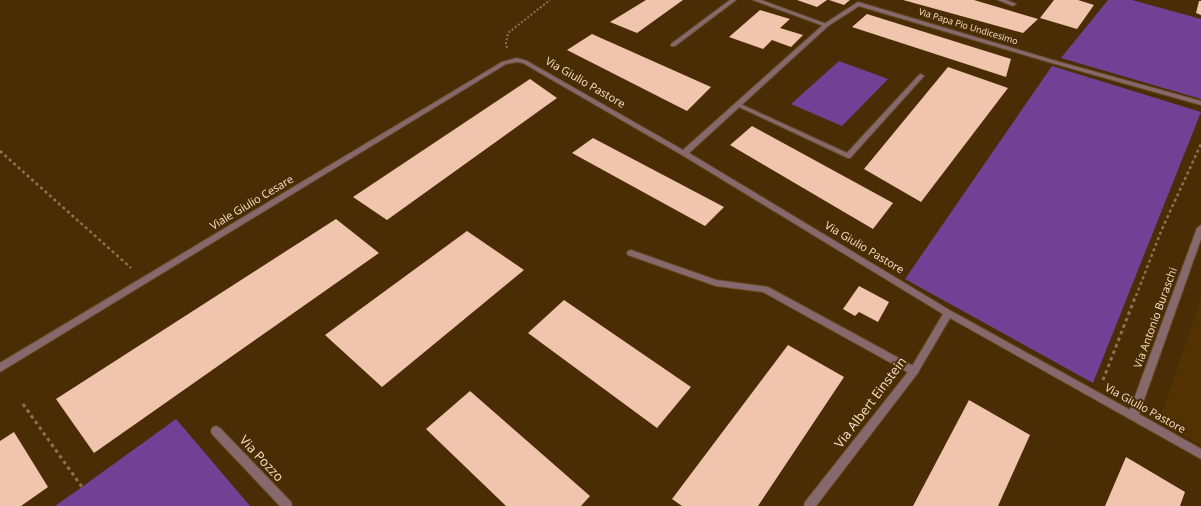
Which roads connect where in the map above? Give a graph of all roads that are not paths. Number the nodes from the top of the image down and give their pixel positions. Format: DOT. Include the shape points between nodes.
graph roads {
  1 [pos="733,0"];
  2 [pos="756,0"];
  3 [pos="1001,0"];
  4 [pos="860,2"];
  5 [pos="1013,4"];
  6 [pos="826,25"];
  7 [pos="673,45"];
  8 [pos="517,60"];
  9 [pos="921,76"];
  10 [pos="1201,102"];
  11 [pos="738,105"];
  12 [pos="684,153"];
  13 [pos="1201,228"];
  14 [pos="631,253"];
  15 [pos="948,313"];
  16 [pos="0,368"];
  17 [pos="914,371"];
  18 [pos="1133,416"];
  19 [pos="216,431"];
  20 [pos="1201,454"];
  21 [pos="287,506"];
  22 [pos="808,506"];
  1 -- 7 [label="street"];
  2 -- 6 [label="street"];
  3 -- 5 [label="street"];
  4 -- 6 [label="street, Via Papa Pio Undicesimo"];
  4 -- 10 [label="street, Via Papa Pio Undicesimo" via="1054,62"];
  6 -- 11 [label="street, Via Papa Pio Undicesimo"];
  8 -- 12 [label="street, Via Giulio Pastore" via="525,62"];
  8 -- 16 [label="street, Viale Giulio Cesare" via="504,63"];
  9 -- 11 [label="street" via="848,156"];
  11 -- 12 [label="street, Via Papa Pio Undicesimo"];
  12 -- 15 [label="street, Via Giulio Pastore"];
  13 -- 18 [label="street, Via Antonio Buraschi"];
  14 -- 17 [label="street" via="716,283 765,289"];
  15 -- 17 [label="street, Via Albert Einstein"];
  15 -- 18 [label="street, Via Giulio Pastore"];
  17 -- 22 [label="street, Via Albert Einstein"];
  18 -- 20 [label="street, Via Giulio Pastore"];
  19 -- 21 [label="street, Via Pozzo"];
}
